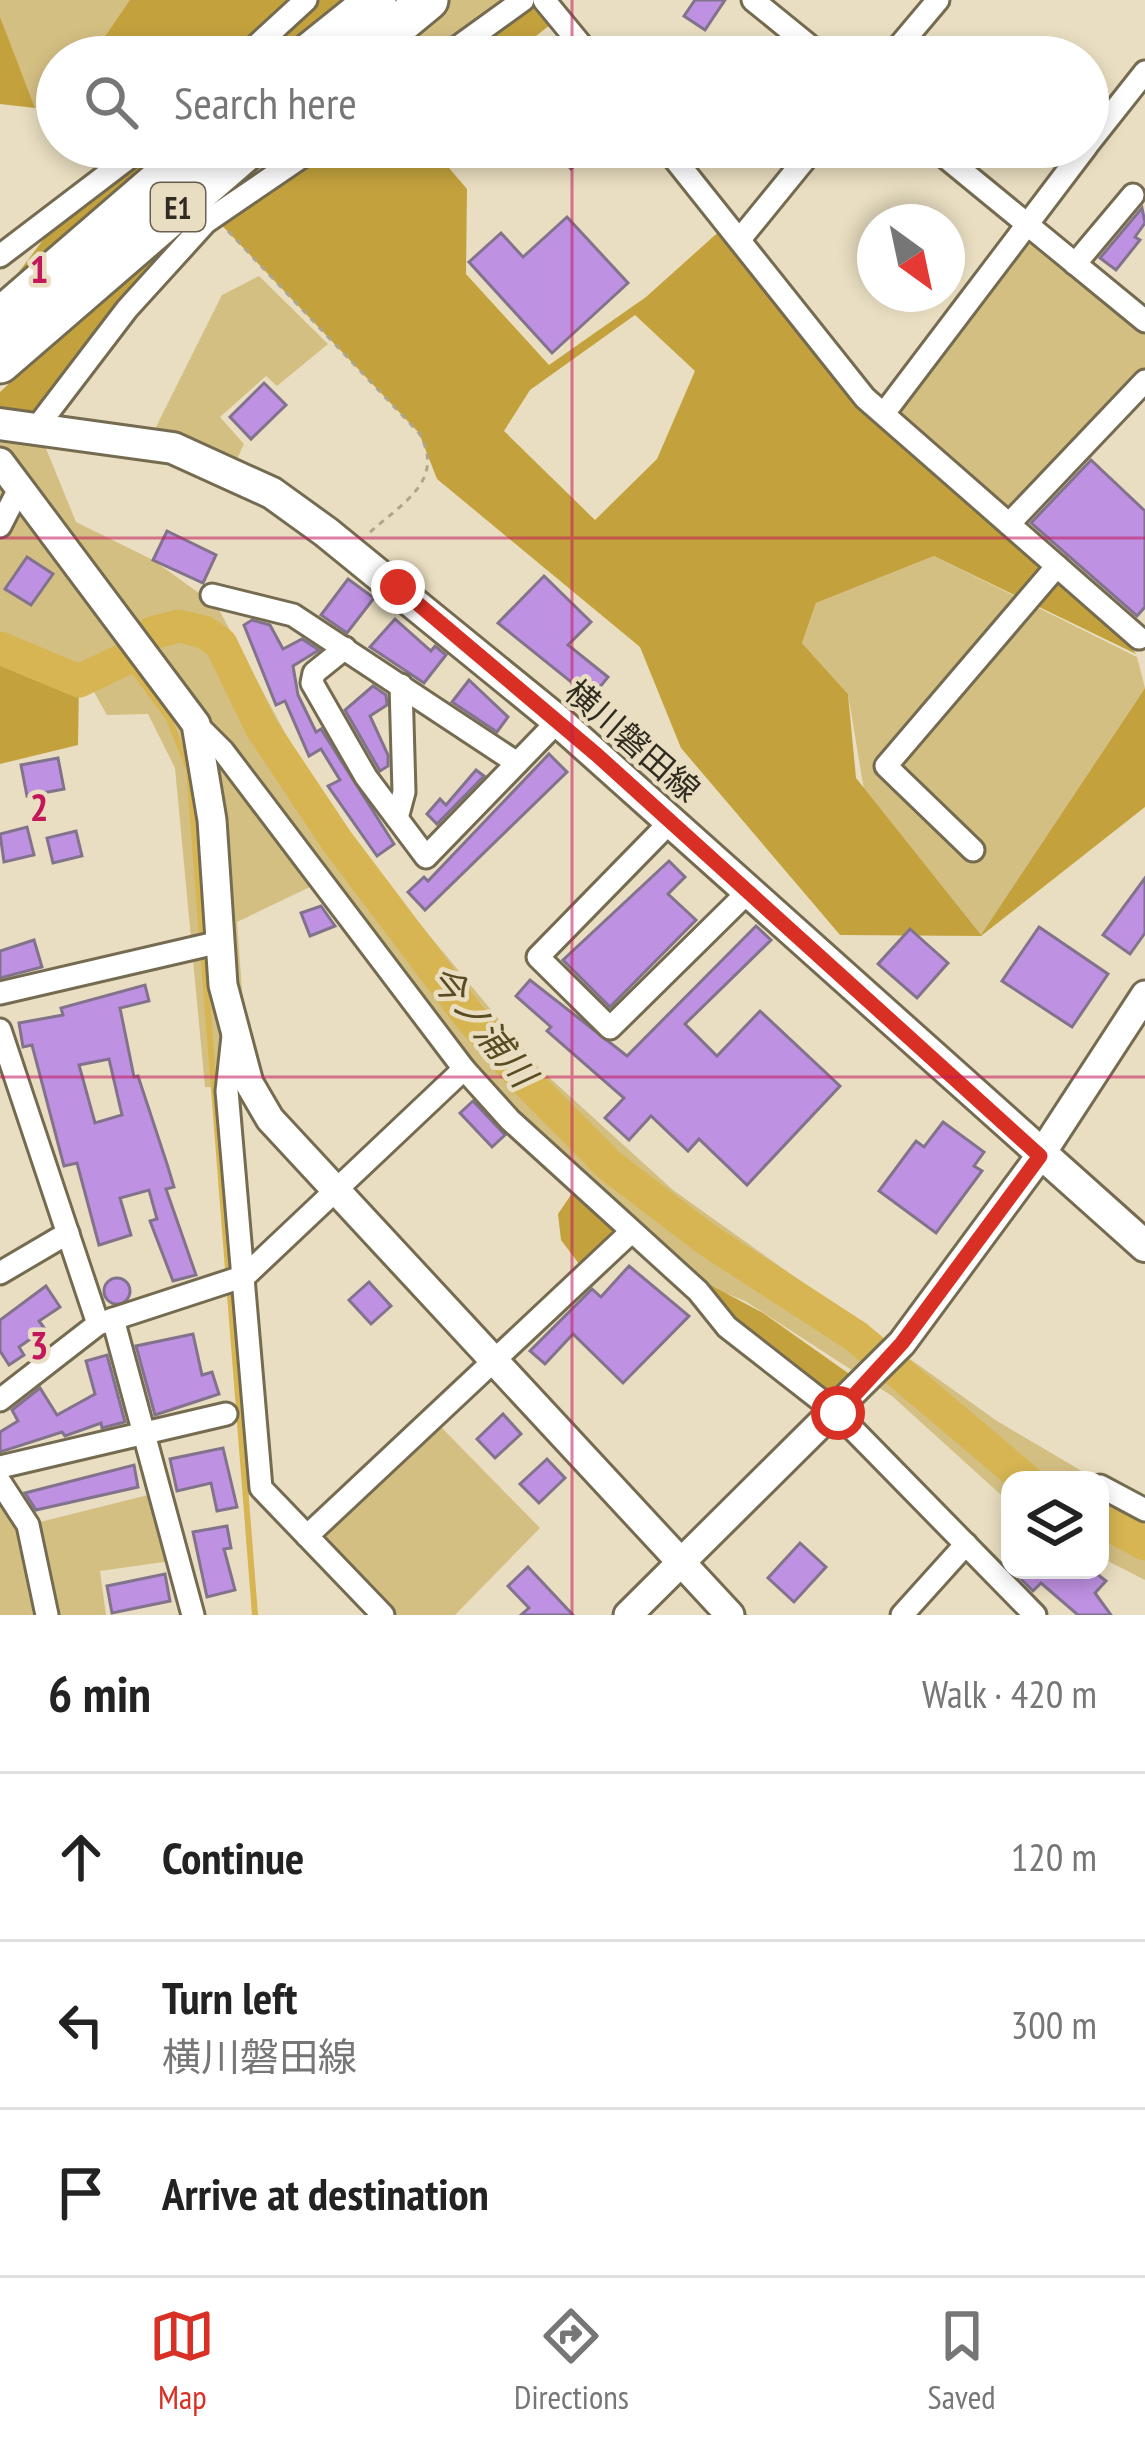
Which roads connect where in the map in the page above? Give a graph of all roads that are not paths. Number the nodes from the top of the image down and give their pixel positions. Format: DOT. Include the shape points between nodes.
graph roads {
  1 [pos="306,0"];
  2 [pos="376,0"];
  3 [pos="428,0"];
  4 [pos="523,0"];
  5 [pos="544,0"];
  6 [pos="753,0"];
  7 [pos="938,0"];
  8 [pos="267,36"];
  9 [pos="331,36"];
  10 [pos="384,36"];
  11 [pos="473,36"];
  12 [pos="574,36"];
  13 [pos="797,36"];
  14 [pos="908,36"];
  15 [pos="1145,72"];
  16 [pos="1109,118"];
  17 [pos="115,168"];
  18 [pos="173,168"];
  19 [pos="225,168"];
  20 [pos="285,168"];
  21 [pos="682,168"];
  22 [pos="798,168"];
  23 [pos="958,168"];
  24 [pos="1070,168"];
  25 [pos="1133,195"];
  26 [pos="1026,223"];
  27 [pos="740,239"];
  28 [pos="0,256"];
  29 [pos="1076,264"];
  30 [pos="0,318"];
  31 [pos="1145,321"];
  32 [pos="0,363"];
  33 [pos="1145,381"];
  34 [pos="885,412"];
  35 [pos="0,424"];
  36 [pos="37,427"];
  37 [pos="0,462"];
  38 [pos="19,489"];
  39 [pos="1009,524"];
  40 [pos="0,526"];
  41 [pos="1057,566"];
  42 [pos="212,595"];
  43 [pos="1139,638"];
  44 [pos="345,648"];
  45 [pos="400,686"];
  46 [pos="558,721"];
  47 [pos="196,724"];
  48 [pos="517,763"];
  49 [pos="397,818"];
  50 [pos="671,821"];
  51 [pos="973,850"];
  52 [pos="748,892"];
  53 [pos="220,942"];
  54 [pos="0,993"];
  55 [pos="1145,995"];
  56 [pos="0,1030"];
  57 [pos="233,1035"];
  58 [pos="464,1069"];
  59 [pos="1040,1156"];
  60 [pos="332,1190"];
  61 [pos="631,1232"];
  62 [pos="68,1233"];
  63 [pos="1145,1246"];
  64 [pos="0,1273"];
  65 [pos="245,1276"];
  66 [pos="106,1322"];
  67 [pos="492,1360"];
  68 [pos="0,1400"];
  69 [pos="838,1413"];
  70 [pos="226,1414"];
  71 [pos="144,1432"];
  72 [pos="0,1467"];
  73 [pos="0,1482"];
  74 [pos="1109,1491"];
  75 [pos="1145,1510"];
  76 [pos="307,1536"];
  77 [pos="966,1544"];
  78 [pos="682,1562"];
  79 [pos="47,1615"];
  80 [pos="193,1615"];
  81 [pos="382,1615"];
  82 [pos="628,1615"];
  83 [pos="730,1615"];
  84 [pos="902,1615"];
  85 [pos="1035,1615"];
  1 -- 8 [label="street"];
  2 -- 9 [label="highway"];
  3 -- 10 [label="highway"];
  4 -- 11 [label="street"];
  5 -- 12 [label="street"];
  6 -- 13 [label="street"];
  7 -- 14 [label="street"];
  15 -- 16 [label="street"];
  17 -- 28 [label="street"];
  18 -- 30 [label="highway, E1"];
  19 -- 32 [label="highway, E1"];
  20 -- 36 [label="street" via="214,217 128,309"];
  21 -- 27 [label="street"];
  22 -- 27 [label="street"];
  23 -- 26 [label="street"];
  24 -- 26 [label="street"];
  25 -- 29 [label="street"];
  26 -- 29 [label="street"];
  26 -- 34 [label="street"];
  27 -- 34 [label="street" via="865,398"];
  29 -- 31 [label="street"];
  33 -- 39 [label="street"];
  34 -- 39 [label="street"];
  35 -- 36 [label="main road, 横川磐田線"];
  36 -- 46 [label="main road, 横川磐田線" via="172,448 272,494"];
  37 -- 38 [label="street"];
  38 -- 40 [label="street"];
  38 -- 47 [label="street"];
  39 -- 41 [label="street"];
  41 -- 43 [label="street"];
  41 -- 51 [label="street" via="886,766"];
  42 -- 44 [label="street" via="293,615"];
  44 -- 45 [label="street"];
  44 -- 49 [label="street" via="312,682"];
  45 -- 48 [label="street"];
  45 -- 49 [label="street" via="404,792"];
  46 -- 48 [label="street"];
  46 -- 50 [label="main road, 横川磐田線"];
  47 -- 53 [label="street" via="207,768"];
  47 -- 58 [label="street"];
  48 -- 49 [label="street" via="426,856"];
  50 -- 52 [label="main road, 横川磐田線"];
  50 -- 52 [label="street" via="538,957 610,1028"];
  52 -- 59 [label="main road, 横川磐田線"];
  53 -- 54 [label="street"];
  53 -- 57 [label="street"];
  55 -- 59 [label="street"];
  56 -- 62 [label="street"];
  57 -- 60 [label="street" via="270,1120"];
  57 -- 65 [label="street" via="227,1091"];
  58 -- 60 [label="street"];
  58 -- 61 [label="street"];
  59 -- 63 [label="main road, 横川磐田線"];
  59 -- 69 [label="street" via="902,1343"];
  60 -- 65 [label="street"];
  60 -- 67 [label="street"];
  61 -- 67 [label="street"];
  61 -- 69 [label="street" via="727,1327"];
  62 -- 64 [label="street"];
  62 -- 66 [label="street"];
  65 -- 66 [label="street"];
  65 -- 76 [label="street" via="260,1488"];
  66 -- 68 [label="street"];
  66 -- 71 [label="street"];
  67 -- 76 [label="street"];
  67 -- 78 [label="street"];
  69 -- 77 [label="street"];
  69 -- 78 [label="street"];
  70 -- 71 [label="street"];
  71 -- 72 [label="street"];
  71 -- 80 [label="street"];
  73 -- 79 [label="street" via="28,1526"];
  74 -- 75 [label="street"];
  76 -- 81 [label="street"];
  77 -- 84 [label="street"];
  77 -- 85 [label="street"];
  78 -- 82 [label="street"];
  78 -- 83 [label="street"];
}
